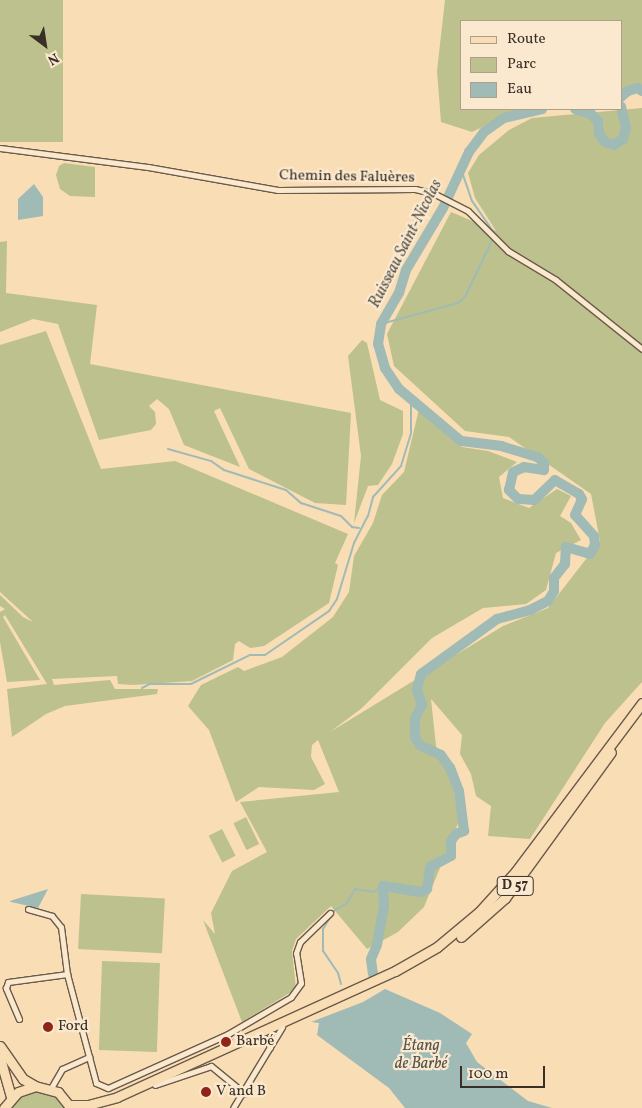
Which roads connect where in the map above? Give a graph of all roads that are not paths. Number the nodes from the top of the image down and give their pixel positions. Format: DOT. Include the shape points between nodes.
graph roads {
  1 [pos="0,148"];
  2 [pos="642,350"];
  3 [pos="642,704"];
  4 [pos="28,909"];
  5 [pos="330,913"];
  6 [pos="67,974"];
  7 [pos="19,1019"];
  8 [pos="282,1027"];
  9 [pos="258,1036"];
  10 [pos="0,1046"];
  11 [pos="270,1048"];
  12 [pos="89,1056"];
  13 [pos="0,1058"];
  14 [pos="35,1086"];
  15 [pos="155,1086"];
  16 [pos="51,1088"];
  17 [pos="244,1093"];
  18 [pos="11,1097"];
  19 [pos="71,1106"];
  20 [pos="4,1108"];
  21 [pos="103,1108"];
  22 [pos="233,1108"];
  1 -- 2 [label="street, Chemin des Faluères" via="157,169 278,190 415,189 433,192 453,201 496,240 556,280"];
  3 -- 8 [label="main road, D 57" via="525,874 486,917 416,966"];
  3 -- 9 [label="main road, D 57" via="516,871 461,929 395,971"];
  4 -- 6 [label="street" via="58,920 64,940"];
  5 -- 12 [label="street" via="300,942 296,953 301,983 297,991 252,1020 108,1088 96,1083"];
  6 -- 7 [label="street" via="25,978 5,985"];
  6 -- 12 [label="street"];
  8 -- 9 [label="main road, D 57"];
  8 -- 11 [label="street"];
  9 -- 11 [label="street" via="268,1041"];
  9 -- 15 [label="main road, D 57"];
  9 -- 19 [label="main road, D 57" via="117,1097"];
  10 -- 14 [label="main road" via="23,1078"];
  11 -- 17 [label="street"];
  12 -- 16 [label="street" via="62,1069"];
  13 -- 18 [label="main road"];
  14 -- 16 [label="main road"];
  14 -- 18 [label="main road"];
  15 -- 17 [label="street" via="212,1066"];
  15 -- 21 [label="main road, D 57"];
  16 -- 19 [label="main road"];
  17 -- 22 [label="street"];
  18 -- 20 [label="main road"];
}
